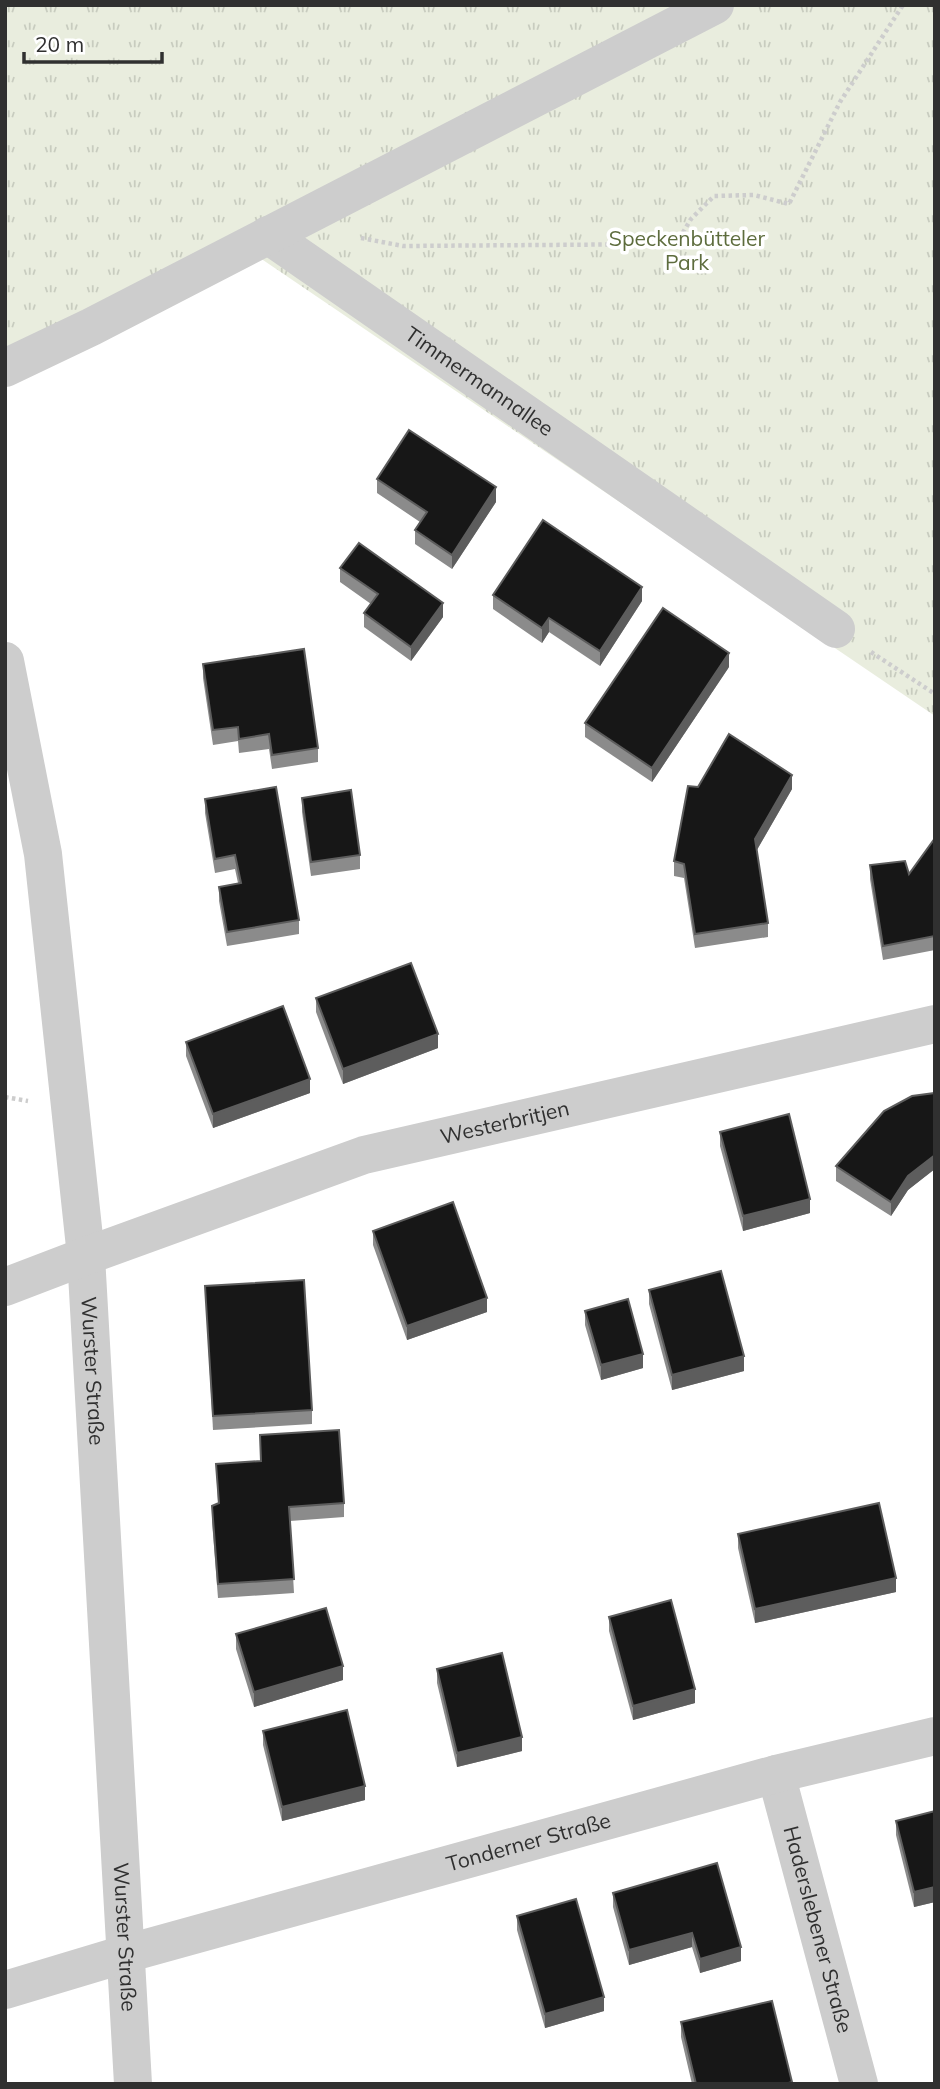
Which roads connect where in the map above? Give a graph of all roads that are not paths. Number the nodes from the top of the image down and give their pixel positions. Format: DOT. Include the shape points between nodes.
graph roads {
  1 [pos="715,5"];
  2 [pos="268,235"];
  3 [pos="5,368"];
  4 [pos="836,629"];
  5 [pos="5,661"];
  6 [pos="935,1024"];
  7 [pos="86,1256"];
  8 [pos="5,1287"];
  9 [pos="935,1736"];
  10 [pos="776,1774"];
  11 [pos="125,1954"];
  12 [pos="5,1990"];
  13 [pos="134,2084"];
  14 [pos="859,2084"];
  1 -- 2 [label="street"];
  2 -- 3 [label="street"];
  2 -- 4 [label="street, Timmermannallee"];
  5 -- 7 [label="street, Wurster Straße" via="43,854"];
  6 -- 7 [label="street, Westerbritjen" via="364,1155"];
  7 -- 8 [label="street, Westerbritjen"];
  7 -- 11 [label="street, Wurster Straße"];
  9 -- 10 [label="street, Tonderner Straße"];
  10 -- 11 [label="street, Tonderner Straße"];
  10 -- 14 [label="street, Haderslebener Straße"];
  11 -- 12 [label="street, Tonderner Straße"];
  11 -- 13 [label="street, Wurster Straße"];
}
